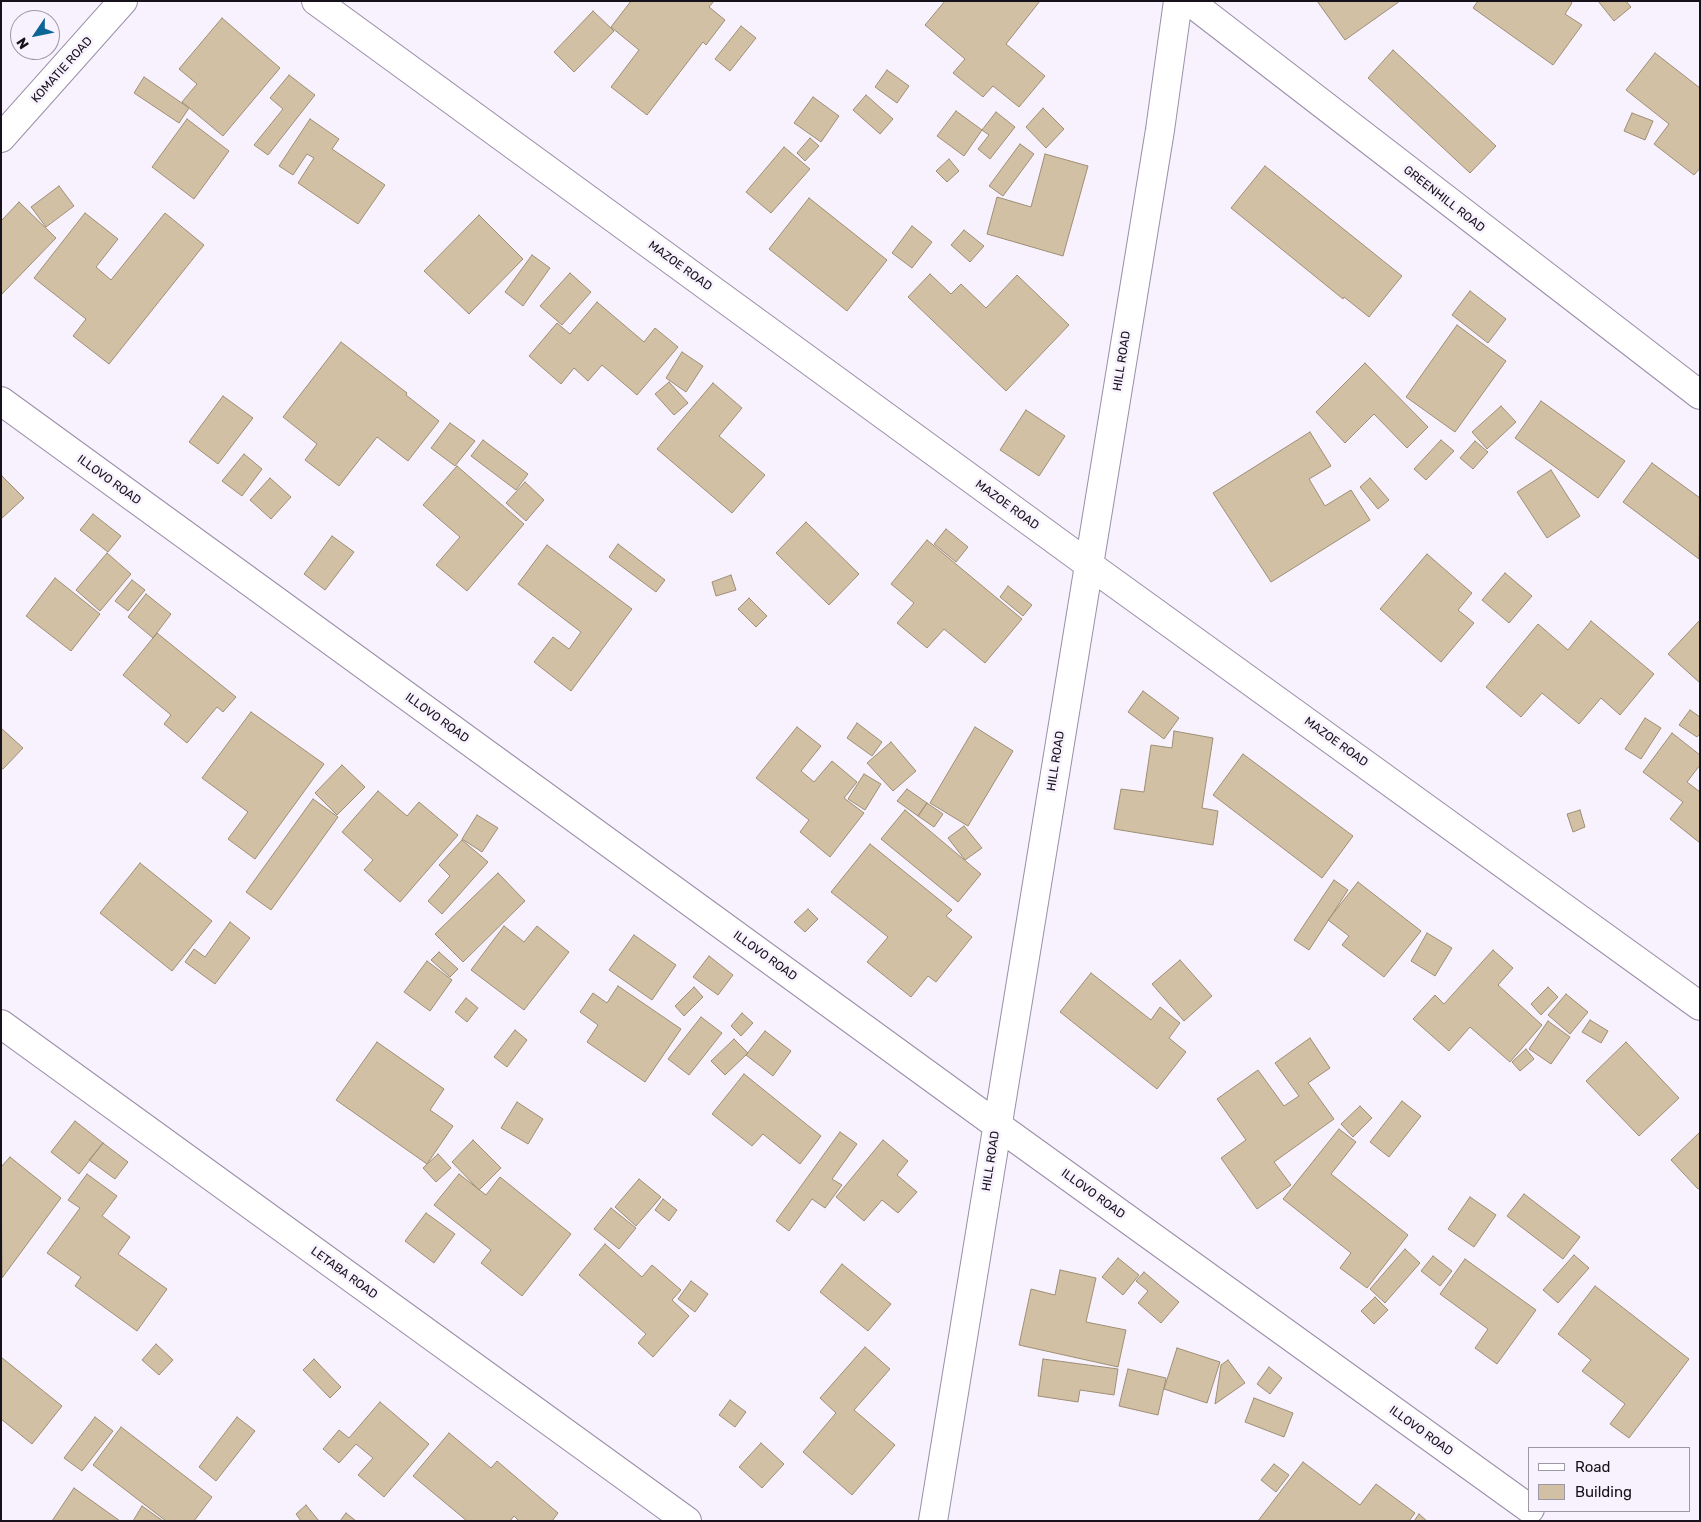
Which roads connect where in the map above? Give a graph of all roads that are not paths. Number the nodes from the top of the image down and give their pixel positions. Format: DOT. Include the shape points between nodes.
graph roads {
  1 [pos="123,1"];
  2 [pos="316,1"];
  3 [pos="1178,1"];
  4 [pos="1189,1"];
  5 [pos="1,138"];
  6 [pos="1700,396"];
  7 [pos="1,401"];
  8 [pos="1088,564"];
  9 [pos="1700,1006"];
  10 [pos="1,1024"];
  11 [pos="997,1125"];
  12 [pos="1528,1508"];
  13 [pos="1534,1512"];
  14 [pos="687,1521"];
  15 [pos="933,1521"];
  16 [pos="1546,1521"];
  1 -- 5 [label="street, KOMATIE ROAD"];
  2 -- 8 [label="street, MAZOE ROAD"];
  3 -- 8 [label="street, HILL ROAD" via="1160,130"];
  4 -- 6 [label="street, GREENHILL ROAD"];
  7 -- 11 [label="street, ILLOVO ROAD"];
  8 -- 9 [label="street, MAZOE ROAD"];
  8 -- 11 [label="street, HILL ROAD"];
  10 -- 14 [label="street, LETABA ROAD"];
  11 -- 12 [label="street, ILLOVO ROAD"];
  11 -- 15 [label="street, HILL ROAD"];
  13 -- 16 [label="street, ILLOVO ROAD"];
}
